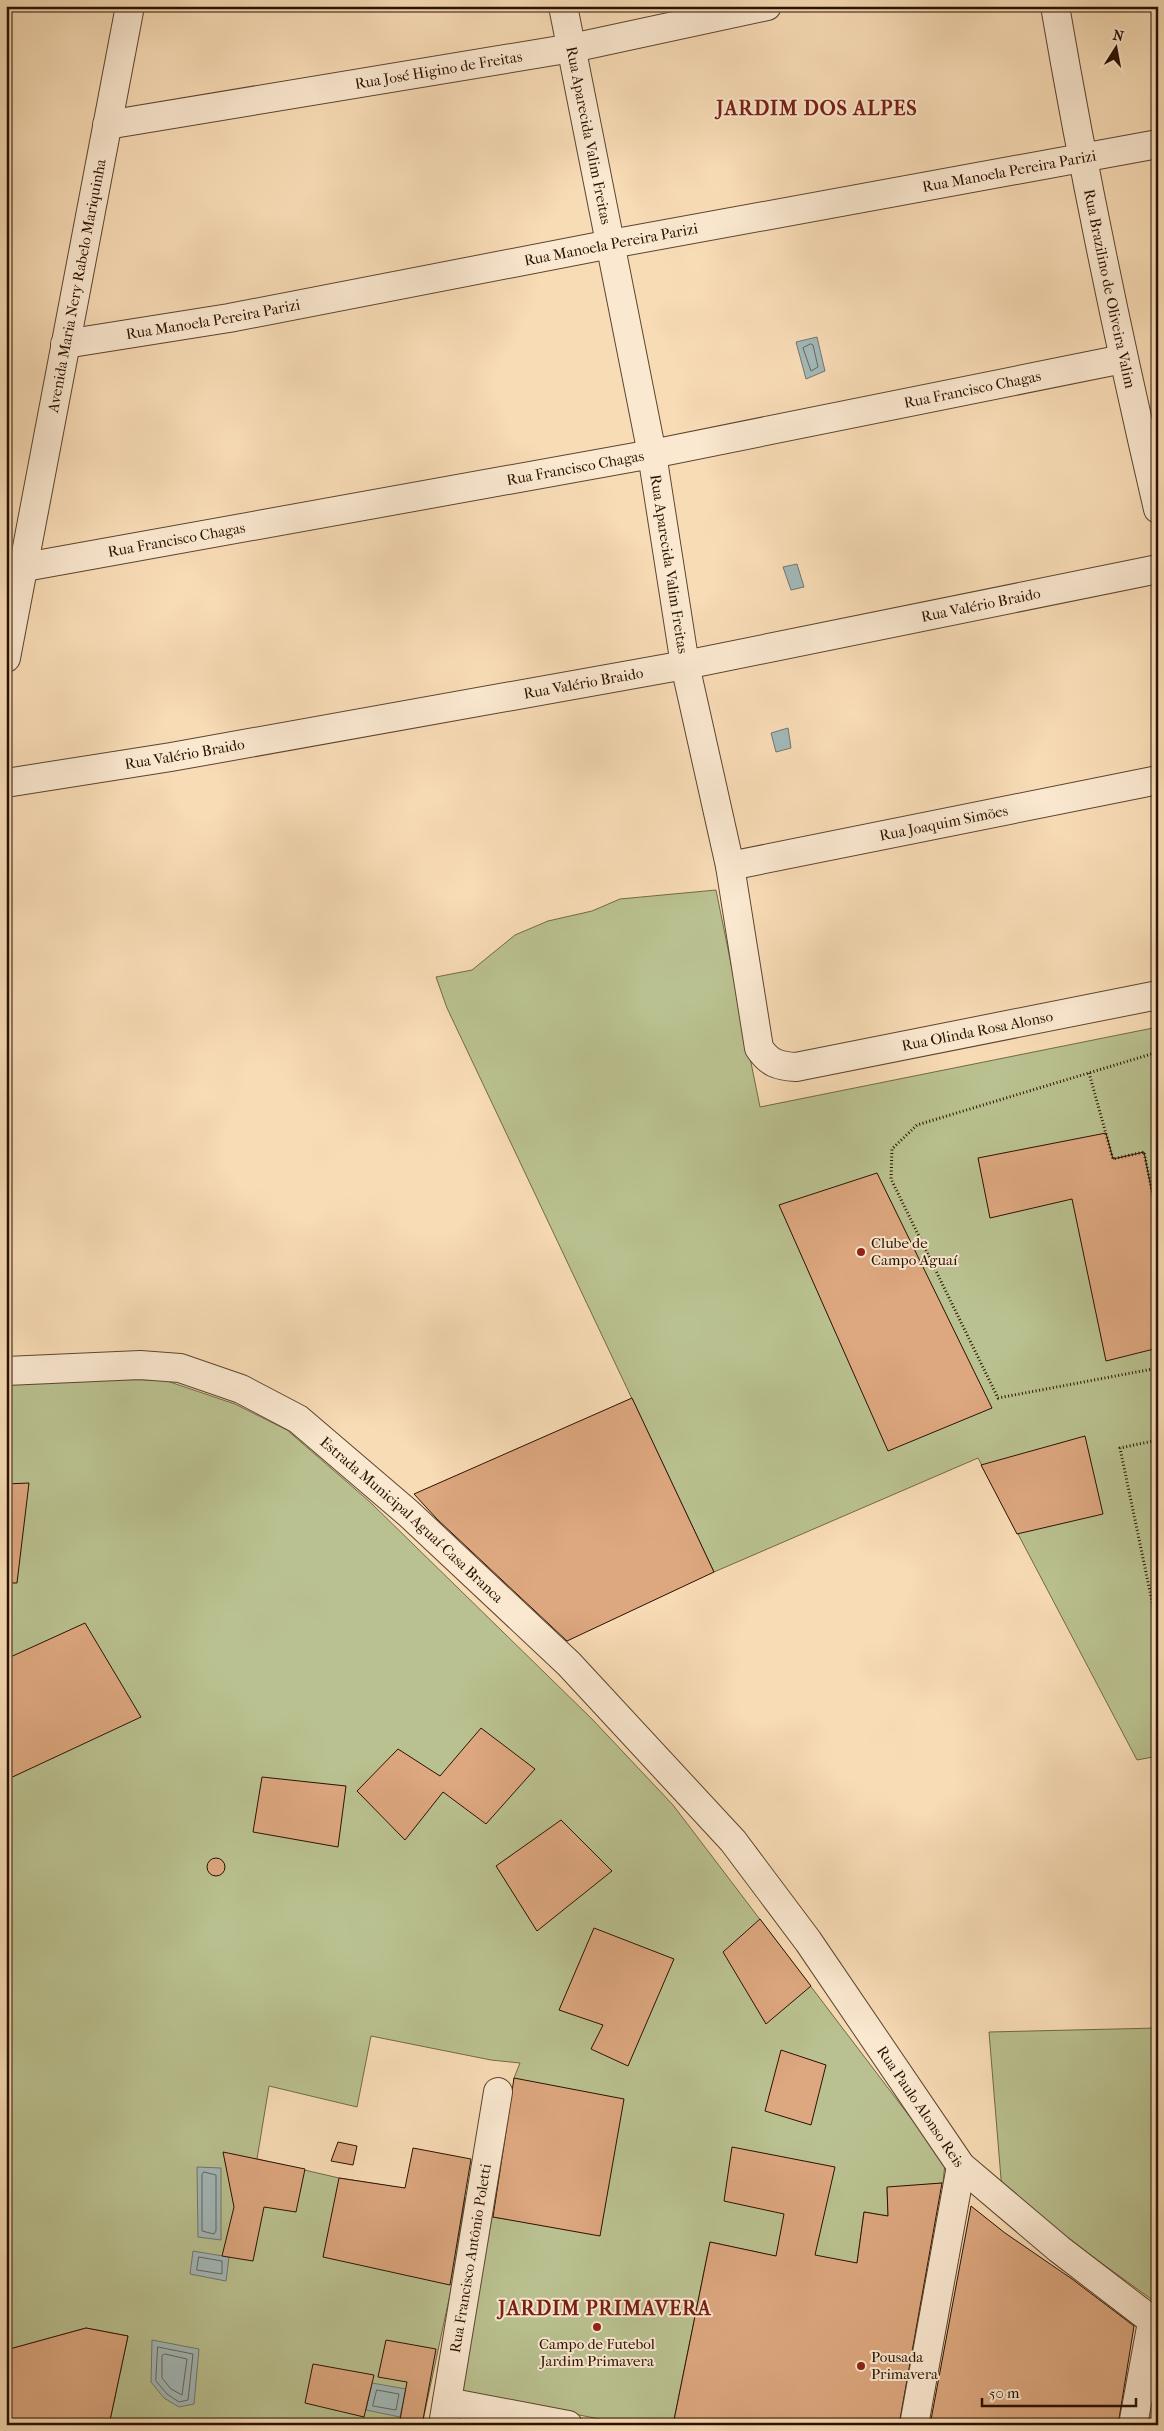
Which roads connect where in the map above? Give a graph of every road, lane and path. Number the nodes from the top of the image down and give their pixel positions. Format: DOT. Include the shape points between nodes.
graph roads {
  1 [pos="130,6"];
  2 [pos="563,6"];
  3 [pos="767,6"];
  4 [pos="1055,6"];
  5 [pos="572,48"];
  6 [pos="107,125"];
  7 [pos="1158,144"];
  8 [pos="1081,159"];
  9 [pos="611,244"];
  10 [pos="65,344"];
  11 [pos="1123,360"];
  12 [pos="652,454"];
  13 [pos="1158,509"];
  14 [pos="25,567"];
  15 [pos="1158,569"];
  16 [pos="6,658"];
  17 [pos="685,665"];
  18 [pos="1158,780"];
  19 [pos="6,783"];
  20 [pos="730,866"];
  21 [pos="1158,995"];
  22 [pos="1158,1052"];
  23 [pos="796,1067"];
  24 [pos="1089,1073"];
  25 [pos="1158,1221"];
  26 [pos="1158,1368"];
  27 [pos="6,1371"];
  28 [pos="1158,1440"];
  29 [pos="1158,1630"];
  30 [pos="733,1842"];
  31 [pos="498,2092"];
  32 [pos="961,2166"];
  33 [pos="1155,2323"];
  34 [pos="445,2413"];
  35 [pos="568,2425"];
  36 [pos="914,2425"];
  37 [pos="1133,2425"];
  1 -- 6 [label="street, Avenida Maria Nery Rabelo Mariquinha"];
  2 -- 5 [label="street, Rua Aparecida Valim Freitas"];
  3 -- 5 [label="street, Rua José Higino de Freitas"];
  4 -- 8 [label="street, Rua Brazilino de Oliveira Valim"];
  5 -- 6 [label="street, Rua José Higino de Freitas"];
  5 -- 9 [label="street, Rua Aparecida Valim Freitas"];
  6 -- 10 [label="street, Avenida Maria Nery Rabelo Mariquinha"];
  7 -- 8 [label="street, Rua Manoela Pereira Parizi"];
  8 -- 9 [label="street, Rua Manoela Pereira Parizi"];
  8 -- 11 [label="street, Rua Brazilino de Oliveira Valim"];
  9 -- 10 [label="street, Rua Manoela Pereira Parizi" via="229,318"];
  9 -- 12 [label="street, Rua Aparecida Valim Freitas"];
  10 -- 14 [label="street, Avenida Maria Nery Rabelo Mariquinha"];
  11 -- 12 [label="street, Rua Francisco Chagas"];
  11 -- 13 [label="street, Rua Brazilino de Oliveira Valim"];
  12 -- 14 [label="street, Rua Francisco Chagas"];
  12 -- 17 [label="street, Rua Aparecida Valim Freitas"];
  14 -- 16 [label="street, Avenida Maria Nery Rabelo Mariquinha"];
  15 -- 17 [label="street, Rua Valério Braido"];
  17 -- 19 [label="street, Rua Valério Braido" via="171,757"];
  17 -- 20 [label="street, Rua Aparecida Valim Freitas"];
  18 -- 20 [label="street, Rua Joaquim Simões"];
  20 -- 23 [label="street, Rua Aparecida Valim Freitas" via="759,1048 775,1064"];
  21 -- 23 [label="street, Rua Olinda Rosa Alonso"];
  22 -- 24 [label="path"];
  24 -- 25 [label="path" via="1113,1159 1144,1152"];
  24 -- 26 [label="path" via="917,1125 892,1149 892,1179 998,1398"];
  27 -- 30 [label="street, Estrada Municipal Aguaí-Casa Branca" via="140,1365 180,1368 240,1389 298,1418 408,1513 569,1664"];
  28 -- 29 [label="path" via="1120,1448"];
  30 -- 32 [label="street, Rua Paulo Alonso Reis" via="808,1941"];
  31 -- 34 [label="street, Rua Francisco Antônio Poletti"];
  32 -- 33 [label="street, Rua Paulo Alonso Reis" via="1059,2249"];
  32 -- 36 [label="street"];
  33 -- 37 [label="street"];
  34 -- 35 [label="street"];
}
